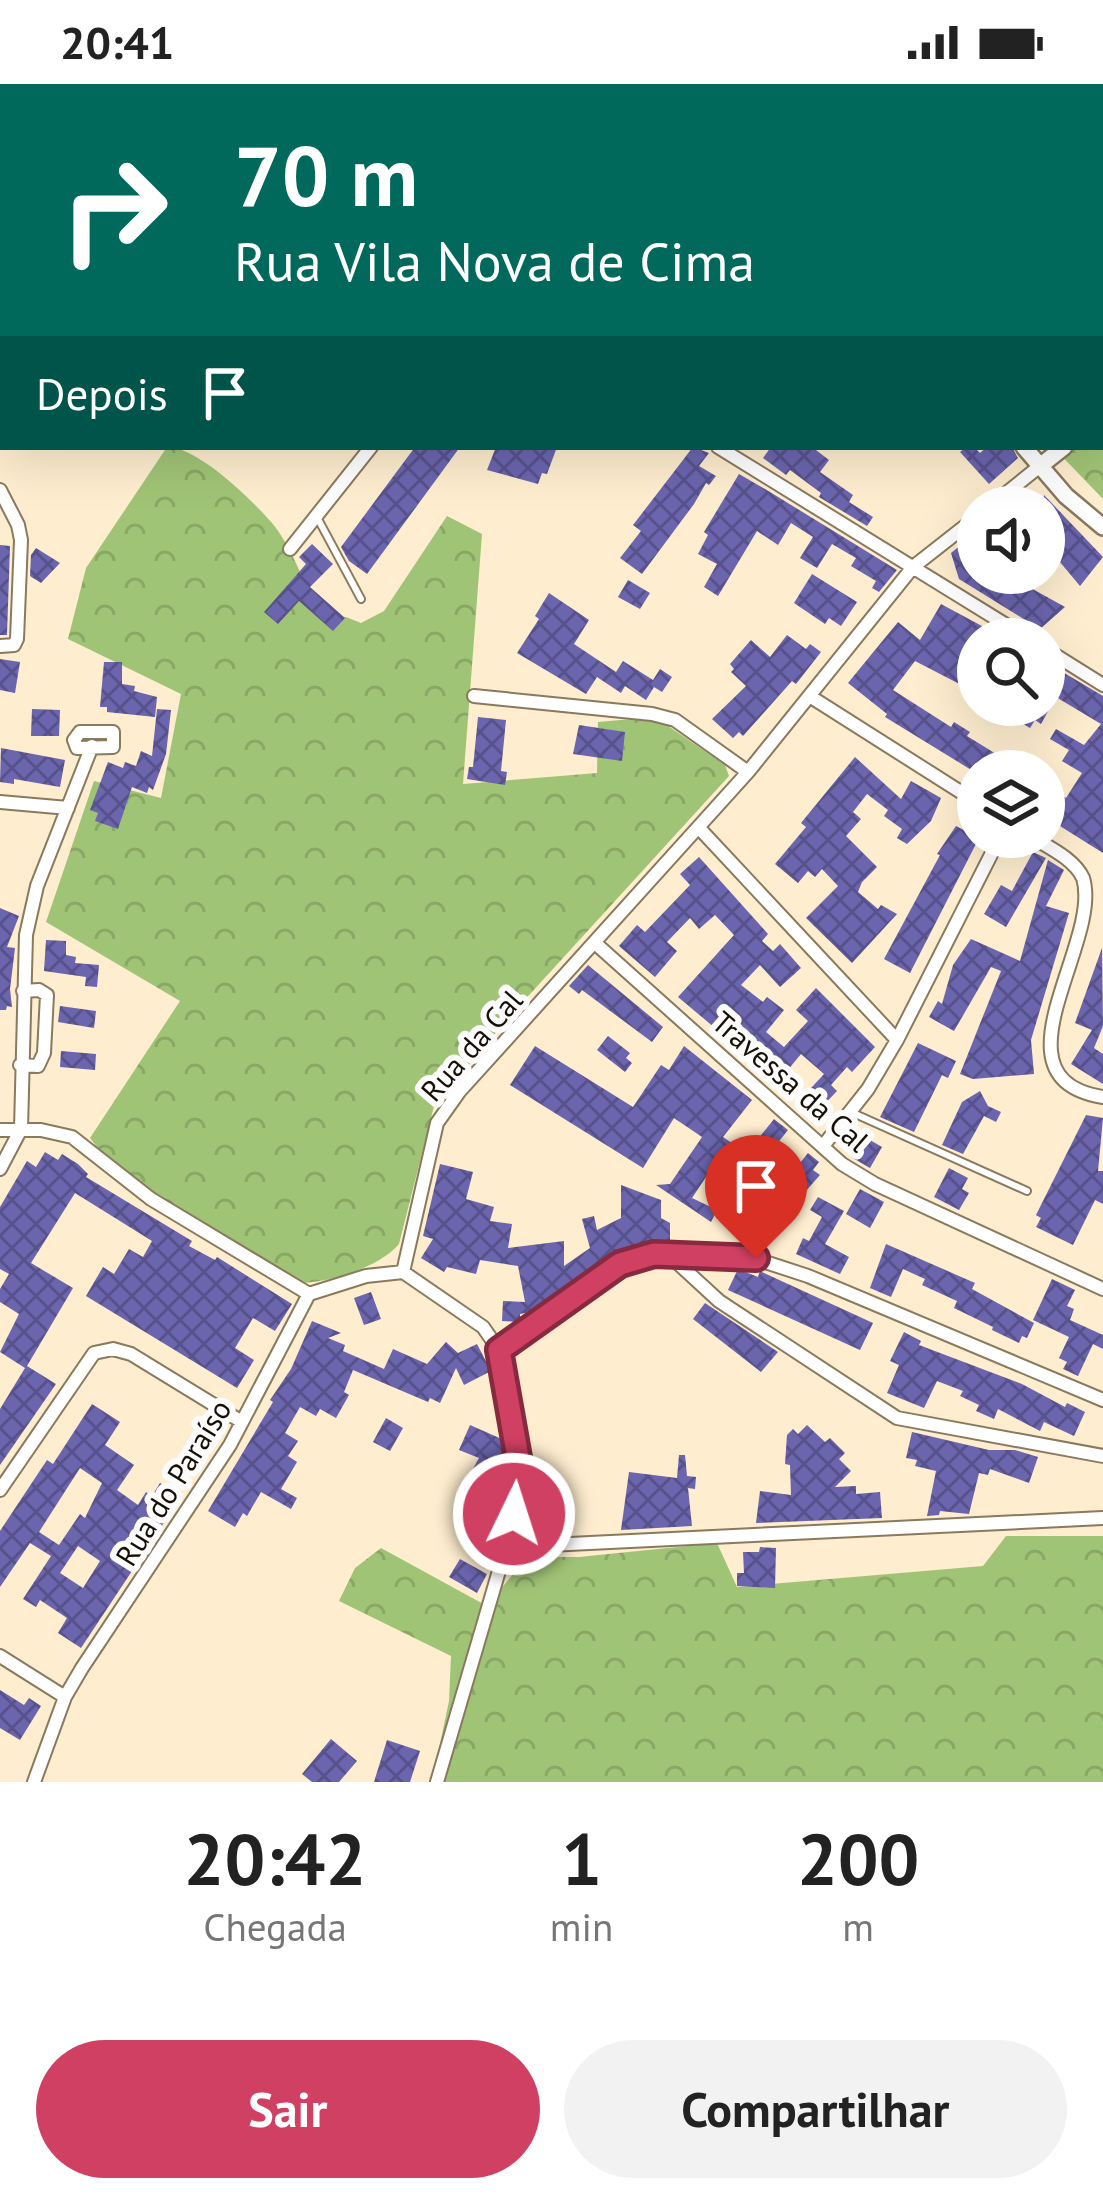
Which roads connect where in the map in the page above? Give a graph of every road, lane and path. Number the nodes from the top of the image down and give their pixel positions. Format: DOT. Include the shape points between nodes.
graph roads {
  1 [pos="369,450"];
  2 [pos="723,450"];
  3 [pos="1027,450"];
  4 [pos="1060,450"];
  5 [pos="1040,466"];
  6 [pos="1015,486"];
  7 [pos="0,490"];
  8 [pos="316,516"];
  9 [pos="1103,527"];
  10 [pos="957,532"];
  11 [pos="290,549"];
  12 [pos="913,567"];
  13 [pos="361,599"];
  14 [pos="995,618"];
  15 [pos="0,646"];
  16 [pos="1065,661"];
  17 [pos="1103,685"];
  18 [pos="474,696"];
  19 [pos="811,697"];
  20 [pos="92,746"];
  21 [pos="748,772"];
  22 [pos="957,790"];
  23 [pos="0,802"];
  24 [pos="68,808"];
  25 [pos="699,828"];
  26 [pos="989,858"];
  27 [pos="1065,858"];
  28 [pos="596,943"];
  29 [pos="23,991"];
  30 [pos="897,1040"];
  31 [pos="20,1065"];
  32 [pos="1103,1097"];
  33 [pos="850,1112"];
  34 [pos="21,1129"];
  35 [pos="0,1130"];
  36 [pos="823,1146"];
  37 [pos="0,1169"];
  38 [pos="1028,1191"];
  39 [pos="668,1254"];
  40 [pos="403,1272"];
  41 [pos="1103,1289"];
  42 [pos="309,1294"];
  43 [pos="499,1350"];
  44 [pos="1103,1400"];
  45 [pos="242,1422"];
  46 [pos="1103,1456"];
  47 [pos="0,1490"];
  48 [pos="1103,1518"];
  49 [pos="506,1547"];
  50 [pos="0,1656"];
  51 [pos="65,1697"];
  52 [pos="34,1782"];
  53 [pos="437,1782"];
  1 -- 8 [label="street"];
  2 -- 12 [label="street"];
  3 -- 5 [label="street"];
  4 -- 5 [label="street"];
  5 -- 6 [label="street"];
  5 -- 9 [label="street"];
  7 -- 15 [label="street" via="21,540 17,639"];
  8 -- 11 [label="street"];
  8 -- 13 [label="lane"];
  10 -- 12 [label="street, Rua da Cal"];
  12 -- 14 [label="street"];
  12 -- 19 [label="street, Rua da Cal"];
  16 -- 17 [label="street"];
  18 -- 21 [label="street" via="675,720"];
  19 -- 21 [label="street, Rua da Cal"];
  19 -- 22 [label="street"];
  20 -- 24 [label="street"];
  21 -- 25 [label="street, Rua da Cal"];
  23 -- 24 [label="street"];
  24 -- 29 [label="street" via="37,886"];
  25 -- 28 [label="street, Rua da Cal"];
  25 -- 30 [label="street"];
  26 -- 30 [label="street"];
  27 -- 32 [label="street" via="1082,875 1089,902 1049,1046 1058,1074"];
  28 -- 36 [label="street, Travessa da Cal"];
  28 -- 40 [label="street, Rua da Cal" via="436,1123"];
  29 -- 31 [label="street"];
  29 -- 31 [label="street" via="47,995 44,1053 38,1066"];
  30 -- 33 [label="street"];
  31 -- 34 [label="street"];
  33 -- 36 [label="street"];
  33 -- 38 [label="lane"];
  34 -- 35 [label="street"];
  34 -- 37 [label="street"];
  34 -- 42 [label="street" via="71,1136 151,1199"];
  36 -- 41 [label="street, Travessa da Cal" via="875,1184"];
  39 -- 43 [label="street" via="620,1264"];
  39 -- 44 [label="street" via="756,1258"];
  39 -- 46 [label="street" via="719,1301 897,1418"];
  40 -- 42 [label="street"];
  40 -- 43 [label="street" via="483,1327"];
  42 -- 45 [label="street, Rua do Paraíso"];
  43 -- 49 [label="street" via="522,1480"];
  45 -- 47 [label="street" via="131,1354 94,1353"];
  45 -- 51 [label="street, Rua do Paraíso"];
  48 -- 49 [label="street"];
  49 -- 53 [label="street"];
  50 -- 51 [label="street"];
  51 -- 52 [label="street, Rua do Paraíso"];
}
